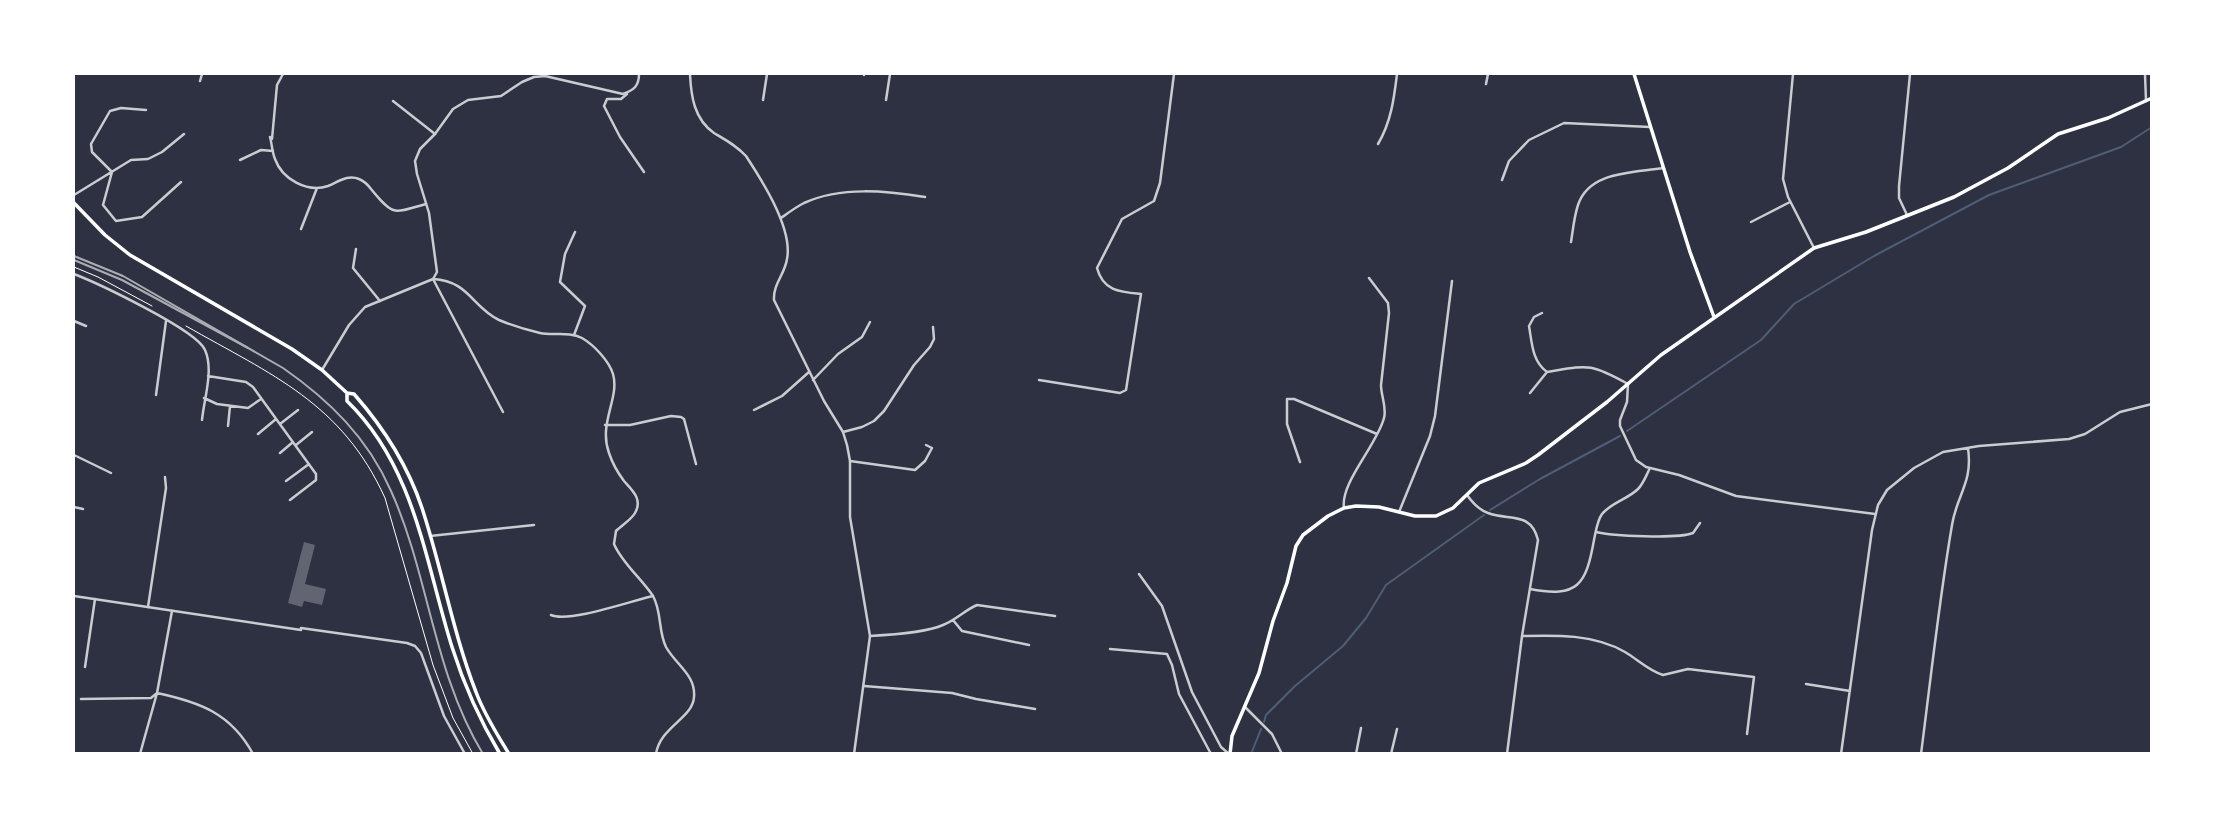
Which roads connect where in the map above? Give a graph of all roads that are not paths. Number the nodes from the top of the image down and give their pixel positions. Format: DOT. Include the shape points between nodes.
graph roads {
  1 [pos="202,74"];
  2 [pos="281,74"];
  3 [pos="639,74"];
  4 [pos="690,74"];
  5 [pos="767,74"];
  6 [pos="890,74"];
  7 [pos="1174,74"];
  8 [pos="1397,74"];
  9 [pos="1488,74"];
  10 [pos="1634,74"];
  11 [pos="1793,74"];
  12 [pos="1910,74"];
  13 [pos="2145,74"];
  14 [pos="534,75"];
  15 [pos="200,81"];
  16 [pos="1486,84"];
  17 [pos="627,92"];
  18 [pos="2149,99"];
  19 [pos="763,100"];
  20 [pos="886,100"];
  21 [pos="393,101"];
  22 [pos="146,110"];
  23 [pos="1651,127"];
  24 [pos="184,134"];
  25 [pos="435,134"];
  26 [pos="1378,144"];
  27 [pos="273,151"];
  28 [pos="240,160"];
  29 [pos="1664,168"];
  30 [pos="112,172"];
  31 [pos="644,172"];
  32 [pos="1502,180"];
  33 [pos="181,182"];
  34 [pos="317,188"];
  35 [pos="74,195"];
  36 [pos="925,197"];
  37 [pos="1790,202"];
  38 [pos="74,203"];
  39 [pos="426,204"];
  40 [pos="1908,215"];
  41 [pos="780,218"];
  42 [pos="1751,222"];
  43 [pos="301,229"];
  44 [pos="575,233"];
  45 [pos="1571,242"];
  46 [pos="1814,248"];
  47 [pos="356,249"];
  48 [pos="74,274"];
  49 [pos="1369,278"];
  50 [pos="433,279"];
  51 [pos="1452,281"];
  52 [pos="380,300"];
  53 [pos="1542,313"];
  54 [pos="1714,317"];
  55 [pos="74,321"];
  56 [pos="166,321"];
  57 [pos="870,322"];
  58 [pos="86,326"];
  59 [pos="933,327"];
  60 [pos="574,335"];
  61 [pos="322,370"];
  62 [pos="809,372"];
  63 [pos="1547,372"];
  64 [pos="208,376"];
  65 [pos="813,380"];
  66 [pos="1039,380"];
  67 [pos="1628,384"];
  68 [pos="347,393"];
  69 [pos="1531,393"];
  70 [pos="156,394"];
  71 [pos="204,398"];
  72 [pos="261,399"];
  73 [pos="2151,404"];
  74 [pos="230,406"];
  75 [pos="298,410"];
  76 [pos="754,410"];
  77 [pos="503,412"];
  78 [pos="276,419"];
  79 [pos="202,420"];
  80 [pos="280,424"];
  81 [pos="605,425"];
  82 [pos="228,426"];
  83 [pos="312,432"];
  84 [pos="843,432"];
  85 [pos="258,434"];
  86 [pos="1377,434"];
  87 [pos="295,443"];
  88 [pos="926,445"];
  89 [pos="1968,448"];
  90 [pos="280,453"];
  91 [pos="74,455"];
  92 [pos="850,461"];
  93 [pos="1300,462"];
  94 [pos="309,464"];
  95 [pos="696,464"];
  96 [pos="1650,468"];
  97 [pos="111,473"];
  98 [pos="165,477"];
  99 [pos="286,481"];
  100 [pos="1467,495"];
  101 [pos="290,500"];
  102 [pos="74,507"];
  103 [pos="1344,508"];
  104 [pos="83,509"];
  105 [pos="1398,513"];
  106 [pos="1875,514"];
  107 [pos="1700,523"];
  108 [pos="534,525"];
  109 [pos="1596,532"];
  110 [pos="429,536"];
  111 [pos="1139,574"];
  112 [pos="1530,589"];
  113 [pos="74,596"];
  114 [pos="653,596"];
  115 [pos="95,599"];
  116 [pos="148,607"];
  117 [pos="172,611"];
  118 [pos="551,615"];
  119 [pos="1055,617"];
  120 [pos="953,620"];
  121 [pos="870,636"];
  122 [pos="1522,636"];
  123 [pos="1029,645"];
  124 [pos="1110,649"];
  125 [pos="85,667"];
  126 [pos="1806,684"];
  127 [pos="864,687"];
  128 [pos="1850,691"];
  129 [pos="157,693"];
  130 [pos="81,699"];
  131 [pos="1245,707"];
  132 [pos="1035,709"];
  133 [pos="1361,729"];
  134 [pos="1397,729"];
  135 [pos="1747,734"];
  136 [pos="141,754"];
  137 [pos="253,754"];
  138 [pos="465,754"];
  139 [pos="500,754"];
  140 [pos="509,754"];
  141 [pos="656,754"];
  142 [pos="854,754"];
  143 [pos="1211,754"];
  144 [pos="1229,754"];
  145 [pos="1282,754"];
  146 [pos="1356,754"];
  147 [pos="1391,754"];
  148 [pos="1507,754"];
  149 [pos="1841,754"];
  150 [pos="1921,754"];
  1 -- 15 [label="street"];
  2 -- 27 [label="street" via="270,137"];
  3 -- 17 [label="street" via="637,86"];
  4 -- 41 [label="street" via="696,111 712,131 746,156"];
  5 -- 19 [label="street"];
  6 -- 20 [label="street"];
  7 -- 66 [label="street" via="1154,201 1122,219 1097,268 1107,286 1141,295 1126,390 1120,393"];
  8 -- 26 [label="street" via="1386,130"];
  9 -- 16 [label="street"];
  10 -- 23 [label="main road"];
  11 -- 37 [label="street" via="1783,170"];
  12 -- 40 [label="street" via="1899,186 1899,198"];
  13 -- 18 [label="street"];
  14 -- 17 [label="street" via="617,94"];
  14 -- 25 [label="street" via="501,96 467,100 453,109"];
  17 -- 31 [label="street" via="621,99 607,99 604,106"];
  18 -- 40 [label="main road" via="2058,134 1984,182"];
  21 -- 25 [label="street"];
  22 -- 30 [label="street" via="110,111 91,144 92,152"];
  23 -- 29 [label="main road"];
  23 -- 32 [label="street" via="1564,123 1529,140 1509,161"];
  24 -- 30 [label="street" via="162,152 131,160"];
  25 -- 39 [label="street" via="419,149 415,161"];
  27 -- 28 [label="street" via="261,150"];
  27 -- 34 [label="street" via="287,177"];
  29 -- 45 [label="street" via="1605,177 1587,188 1578,204"];
  29 -- 54 [label="main road"];
  30 -- 33 [label="street" via="103,205 116,221 142,217"];
  30 -- 35 [label="street"];
  34 -- 39 [label="street" via="355,177 367,183 387,209 397,212"];
  34 -- 43 [label="street"];
  36 -- 41 [label="street" via="851,192 807,202"];
  37 -- 42 [label="street"];
  37 -- 46 [label="street"];
  38 -- 61 [label="main road" via="130,256"];
  39 -- 50 [label="street" via="437,272"];
  40 -- 46 [label="main road"];
  41 -- 62 [label="street" via="789,246 774,300"];
  44 -- 60 [label="street" via="565,254 561,282 585,306"];
  46 -- 54 [label="main road"];
  47 -- 52 [label="street" via="353,268"];
  48 -- 56 [label="street"];
  49 -- 86 [label="street" via="1388,303 1389,313 1381,385 1385,413"];
  50 -- 52 [label="street"];
  50 -- 60 [label="street" via="460,287 499,320 541,333"];
  50 -- 77 [label="street"];
  51 -- 105 [label="street" via="1433,426"];
  52 -- 61 [label="street" via="359,313"];
  53 -- 63 [label="street" via="1529,326 1533,351"];
  54 -- 67 [label="main road"];
  55 -- 58 [label="street"];
  56 -- 64 [label="street" via="197,338 206,351"];
  56 -- 70 [label="street"];
  57 -- 65 [label="street" via="862,337"];
  59 -- 84 [label="street" via="930,346 884,411 874,421"];
  60 -- 81 [label="street" via="600,355 614,377"];
  61 -- 68 [label="main road"];
  62 -- 65 [label="street"];
  62 -- 76 [label="street" via="782,396"];
  63 -- 67 [label="street" via="1588,365"];
  63 -- 69 [label="street"];
  64 -- 71 [label="street"];
  64 -- 72 [label="street" via="246,382"];
  65 -- 84 [label="street"];
  67 -- 96 [label="street" via="1620,426 1636,460"];
  67 -- 100 [label="main road" via="1538,456 1486,480"];
  68 -- 110 [label="main road" via="354,394 367,409 397,455 417,496"];
  68 -- 139 [label="main road" via="347,401 387,452 410,497 463,678"];
  71 -- 74 [label="street"];
  71 -- 79 [label="street"];
  72 -- 74 [label="street" via="248,408"];
  72 -- 78 [label="street"];
  73 -- 89 [label="street" via="2120,412 2069,439"];
  74 -- 82 [label="street"];
  75 -- 80 [label="street"];
  78 -- 80 [label="street"];
  78 -- 85 [label="street"];
  80 -- 87 [label="street"];
  81 -- 95 [label="street" via="681,417"];
  81 -- 114 [label="street" via="609,453 638,503 634,515 616,531 614,544"];
  83 -- 87 [label="street"];
  84 -- 92 [label="street"];
  86 -- 93 [label="street" via="1287,399 1287,425"];
  86 -- 103 [label="street" via="1344,493"];
  87 -- 90 [label="street"];
  87 -- 94 [label="street"];
  88 -- 92 [label="street" via="932,448 915,470"];
  89 -- 106 [label="street" via="1944,452 1903,476 1885,492"];
  89 -- 150 [label="street" via="1969,475 1953,521"];
  91 -- 97 [label="street"];
  92 -- 121 [label="street" via="850,517"];
  94 -- 99 [label="street"];
  94 -- 101 [label="street" via="316,480"];
  96 -- 106 [label="street" via="1736,496"];
  96 -- 109 [label="street" via="1637,490 1601,515"];
  98 -- 116 [label="street"];
  100 -- 105 [label="main road" via="1436,516"];
  100 -- 112 [label="street" via="1488,513 1531,524 1538,540"];
  102 -- 104 [label="street"];
  103 -- 105 [label="main road" via="1369,506"];
  103 -- 131 [label="main road" via="1310,528 1298,541"];
  106 -- 128 [label="street"];
  107 -- 109 [label="street" via="1693,533 1680,536"];
  108 -- 110 [label="street"];
  109 -- 112 [label="street" via="1590,563 1579,584 1562,593"];
  110 -- 140 [label="main road" via="473,685"];
  111 -- 144 [label="street" via="1162,606 1192,692"];
  112 -- 122 [label="street"];
  113 -- 115 [label="street"];
  114 -- 118 [label="street" via="575,616"];
  114 -- 141 [label="street" via="663,640 692,679 694,697 692,707 676,721"];
  115 -- 116 [label="street"];
  115 -- 125 [label="street"];
  116 -- 117 [label="street"];
  117 -- 129 [label="street"];
  117 -- 138 [label="street" via="415,646"];
  119 -- 120 [label="street" via="977,605"];
  120 -- 121 [label="street"];
  120 -- 123 [label="street" via="962,631"];
  121 -- 127 [label="street"];
  122 -- 135 [label="street" via="1589,639 1623,651 1662,675 1688,669 1754,677"];
  122 -- 148 [label="street"];
  124 -- 143 [label="street" via="1167,653 1179,694"];
  126 -- 128 [label="street"];
  127 -- 132 [label="street" via="952,693"];
  127 -- 142 [label="street"];
  128 -- 149 [label="street"];
  129 -- 130 [label="street" via="151,698"];
  129 -- 136 [label="street"];
  129 -- 137 [label="street" via="216,713 236,729"];
  131 -- 144 [label="main road"];
  131 -- 145 [label="street" via="1272,734"];
  133 -- 146 [label="street"];
  134 -- 147 [label="street"];
}
